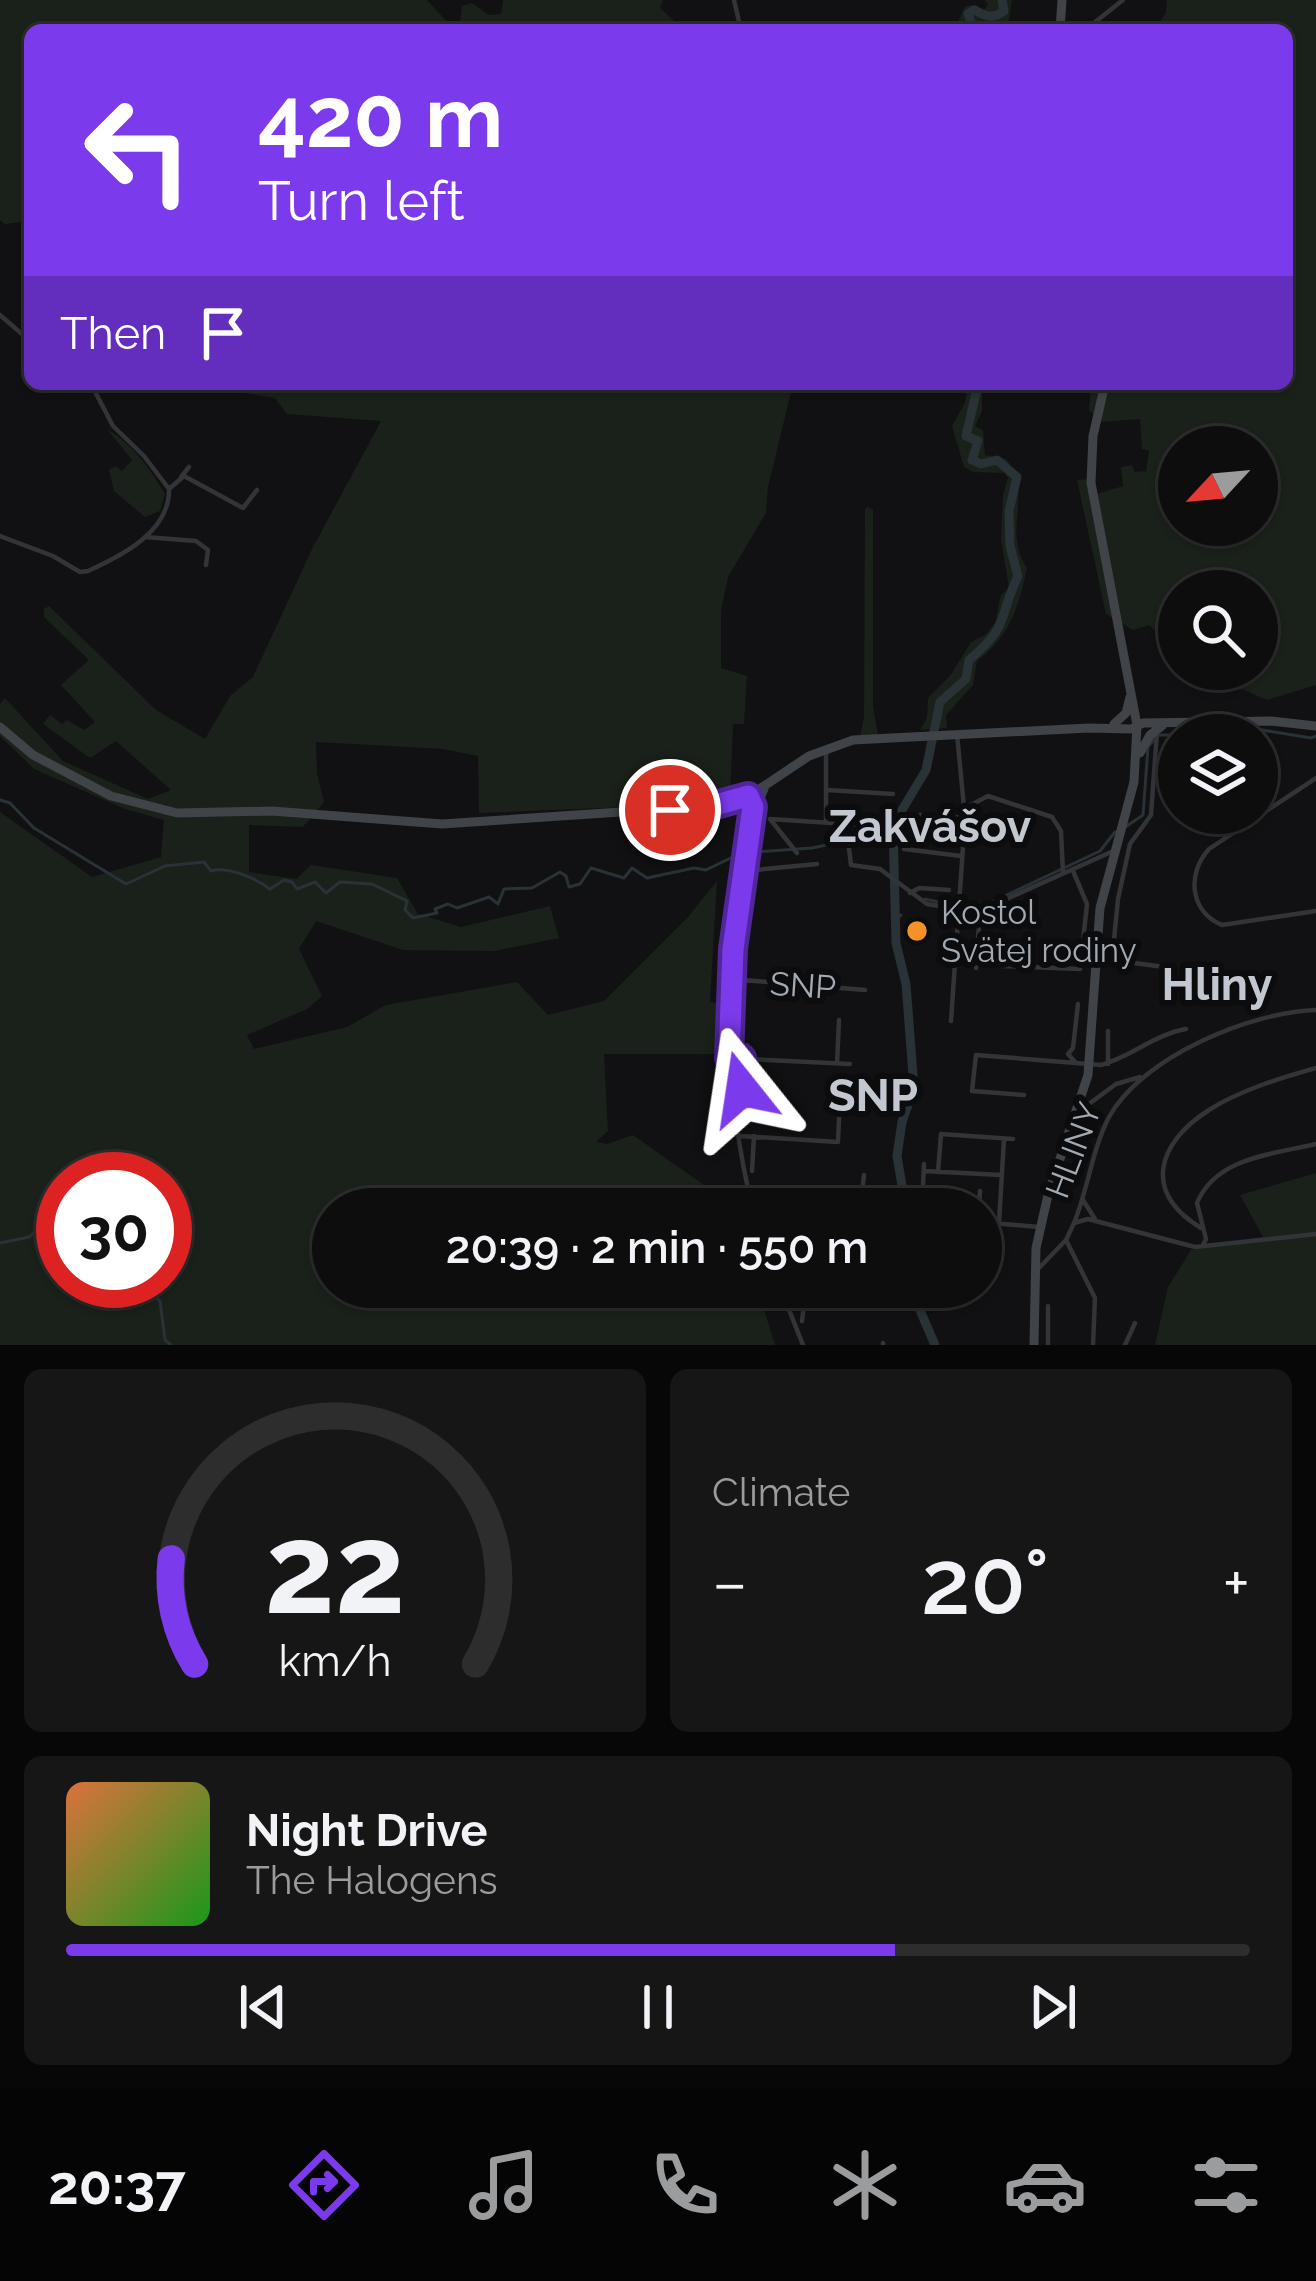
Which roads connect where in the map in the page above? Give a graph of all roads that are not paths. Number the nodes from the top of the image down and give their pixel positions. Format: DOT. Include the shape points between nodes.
graph roads {
  1 [pos="1123,0"];
  2 [pos="1092,24"];
  3 [pos="0,315"];
  4 [pos="24,336"];
  5 [pos="95,390"];
  6 [pos="1104,390"];
  7 [pos="189,467"];
  8 [pos="181,477"];
  9 [pos="169,489"];
  10 [pos="256,490"];
  11 [pos="0,536"];
  12 [pos="145,537"];
  13 [pos="206,565"];
  14 [pos="1131,692"];
  15 [pos="1278,723"];
  16 [pos="1114,724"];
  17 [pos="1137,725"];
  18 [pos="1316,726"];
  19 [pos="0,727"];
  20 [pos="1158,727"];
  21 [pos="1089,728"];
  22 [pos="1158,733"];
  23 [pos="952,734"];
  24 [pos="824,749"];
  25 [pos="1138,757"];
  26 [pos="1158,764"];
  27 [pos="1316,778"];
  28 [pos="767,784"];
  29 [pos="827,790"];
  30 [pos="892,794"];
  31 [pos="748,796"];
  32 [pos="726,805"];
  33 [pos="965,808"];
  34 [pos="918,815"];
  35 [pos="965,818"];
  36 [pos="751,820"];
  37 [pos="826,823"];
  38 [pos="845,824"];
  39 [pos="877,826"];
  40 [pos="904,849"];
  41 [pos="1116,849"];
  42 [pos="797,853"];
  43 [pos="961,856"];
  44 [pos="1093,861"];
  45 [pos="817,864"];
  46 [pos="1063,870"];
  47 [pos="1072,870"];
  48 [pos="745,872"];
  49 [pos="1106,879"];
  50 [pos="949,890"];
  51 [pos="910,893"];
  52 [pos="957,908"];
  53 [pos="980,909"];
  54 [pos="1316,910"];
  55 [pos="1112,960"];
  56 [pos="1096,961"];
  57 [pos="1001,967"];
  58 [pos="1164,967"];
  59 [pos="976,968"];
  60 [pos="730,979"];
  61 [pos="742,980"];
  62 [pos="865,990"];
  63 [pos="1078,1004"];
  64 [pos="1316,1010"];
  65 [pos="741,1018"];
  66 [pos="838,1020"];
  67 [pos="950,1022"];
  68 [pos="1186,1029"];
  69 [pos="1108,1031"];
  70 [pos="747,1045"];
  71 [pos="729,1058"];
  72 [pos="744,1058"];
  73 [pos="1076,1063"];
  74 [pos="837,1064"];
  75 [pos="850,1064"];
  76 [pos="1108,1064"];
  77 [pos="1090,1065"];
  78 [pos="1316,1068"];
  79 [pos="1144,1077"];
  80 [pos="742,1089"];
  81 [pos="840,1095"];
  82 [pos="1024,1095"];
  83 [pos="1078,1112"];
  84 [pos="738,1136"];
  85 [pos="754,1136"];
  86 [pos="1004,1138"];
  87 [pos="1013,1139"];
  88 [pos="1316,1144"];
  89 [pos="752,1171"];
  90 [pos="938,1172"];
  91 [pos="864,1175"];
  92 [pos="1001,1175"];
  93 [pos="749,1188"];
  94 [pos="862,1188"];
  95 [pos="923,1188"];
  96 [pos="1000,1188"];
  97 [pos="1083,1200"];
  98 [pos="1095,1219"];
  99 [pos="1002,1223"];
  100 [pos="1074,1223"];
  101 [pos="1040,1227"];
  102 [pos="1201,1228"];
  103 [pos="1316,1234"];
  104 [pos="1066,1240"];
  105 [pos="1203,1245"];
  106 [pos="1033,1268"];
  107 [pos="1048,1306"];
  108 [pos="788,1308"];
  109 [pos="804,1308"];
  110 [pos="802,1321"];
  111 [pos="1135,1323"];
  112 [pos="803,1345"];
  113 [pos="1034,1345"];
  114 [pos="1048,1345"];
  115 [pos="1093,1345"];
  116 [pos="1125,1345"];
  1 -- 2 [label="street"];
  3 -- 4 [label="street"];
  5 -- 9 [label="street" via="112,426"];
  6 -- 14 [label="street" via="1091,483"];
  7 -- 8 [label="street"];
  8 -- 9 [label="street"];
  8 -- 10 [label="street" via="243,508"];
  9 -- 12 [label="street" via="165,512"];
  11 -- 12 [label="street" via="80,572 127,554"];
  12 -- 13 [label="street" via="196,541 208,550"];
  14 -- 16 [label="street"];
  14 -- 17 [label="street"];
  15 -- 18 [label="street"];
  16 -- 17 [label="street"];
  16 -- 21 [label="street"];
  17 -- 20 [label="street"];
  17 -- 21 [label="street"];
  17 -- 25 [label="street"];
  19 -- 32 [label="street" via="33,755 111,796 177,813 442,824"];
  21 -- 23 [label="street"];
  22 -- 25 [label="street"];
  23 -- 24 [label="street"];
  23 -- 33 [label="street"];
  24 -- 28 [label="street"];
  24 -- 29 [label="street"];
  25 -- 41 [label="street"];
  26 -- 55 [label="street" via="1150,815 1130,844"];
  27 -- 54 [label="street" via="1206,851 1194,881 1198,905 1219,924"];
  28 -- 31 [label="street"];
  28 -- 36 [label="street"];
  29 -- 30 [label="street"];
  29 -- 37 [label="street"];
  31 -- 32 [label="street"];
  31 -- 36 [label="street"];
  32 -- 36 [label="street"];
  33 -- 35 [label="street"];
  33 -- 46 [label="street" via="988,796 1052,817"];
  34 -- 35 [label="street"];
  35 -- 43 [label="street"];
  36 -- 48 [label="street, SNP"];
  37 -- 38 [label="street"];
  37 -- 42 [label="street" via="770,819"];
  38 -- 39 [label="street"];
  38 -- 51 [label="street" via="851,866 873,866"];
  40 -- 43 [label="street"];
  41 -- 44 [label="street"];
  41 -- 49 [label="street"];
  43 -- 52 [label="street"];
  44 -- 47 [label="street"];
  44 -- 49 [label="street"];
  45 -- 48 [label="street"];
  46 -- 47 [label="street"];
  46 -- 53 [label="street"];
  47 -- 57 [label="street" via="1087,904 1080,969"];
  48 -- 60 [label="street, SNP"];
  49 -- 56 [label="street"];
  50 -- 51 [label="street"];
  51 -- 52 [label="street"];
  52 -- 53 [label="street"];
  52 -- 67 [label="street"];
  53 -- 59 [label="street"];
  55 -- 56 [label="street"];
  55 -- 58 [label="street"];
  56 -- 77 [label="street"];
  60 -- 61 [label="street, SNP"];
  60 -- 71 [label="street, SNP"];
  61 -- 62 [label="street, SNP"];
  61 -- 65 [label="street, SNP"];
  63 -- 73 [label="street" via="1068,1054"];
  64 -- 79 [label="street, HLINY" via="1251,1020"];
  66 -- 74 [label="street"];
  68 -- 76 [label="street, HLINY"];
  69 -- 76 [label="street, HLINY"];
  70 -- 72 [label="street"];
  71 -- 72 [label="street"];
  71 -- 84 [label="street, SNP"];
  72 -- 74 [label="street"];
  72 -- 80 [label="street"];
  73 -- 77 [label="street"];
  73 -- 82 [label="street" via="976,1055 972,1091"];
  74 -- 75 [label="street"];
  76 -- 77 [label="street, HLINY"];
  77 -- 83 [label="street"];
  78 -- 102 [label="street" via="1217,1105 1183,1133 1161,1181"];
  79 -- 83 [label="street" via="1116,1084"];
  79 -- 97 [label="street, HLINY" via="1104,1128"];
  81 -- 85 [label="street" via="838,1142"];
  83 -- 101 [label="street"];
  84 -- 85 [label="street"];
  84 -- 93 [label="street, SNP"];
  85 -- 89 [label="street"];
  86 -- 87 [label="street"];
  86 -- 90 [label="street" via="941,1134"];
  86 -- 92 [label="street"];
  88 -- 102 [label="street" via="1220,1173 1197,1203"];
  90 -- 92 [label="street"];
  90 -- 95 [label="street" via="924,1168"];
  91 -- 94 [label="street"];
  92 -- 96 [label="street"];
  97 -- 98 [label="street"];
  97 -- 100 [label="street, HLINY"];
  98 -- 100 [label="street, HLINY"];
  98 -- 105 [label="street, HLINY"];
  99 -- 101 [label="street"];
  100 -- 104 [label="street, HLINY"];
  101 -- 106 [label="street"];
  102 -- 105 [label="street"];
  103 -- 105 [label="street, HLINY"];
  104 -- 106 [label="street, HLINY"];
  104 -- 115 [label="street" via="1095,1298"];
  106 -- 113 [label="street"];
  107 -- 114 [label="street"];
  108 -- 112 [label="street"];
  109 -- 110 [label="street"];
  111 -- 116 [label="street"];
}
